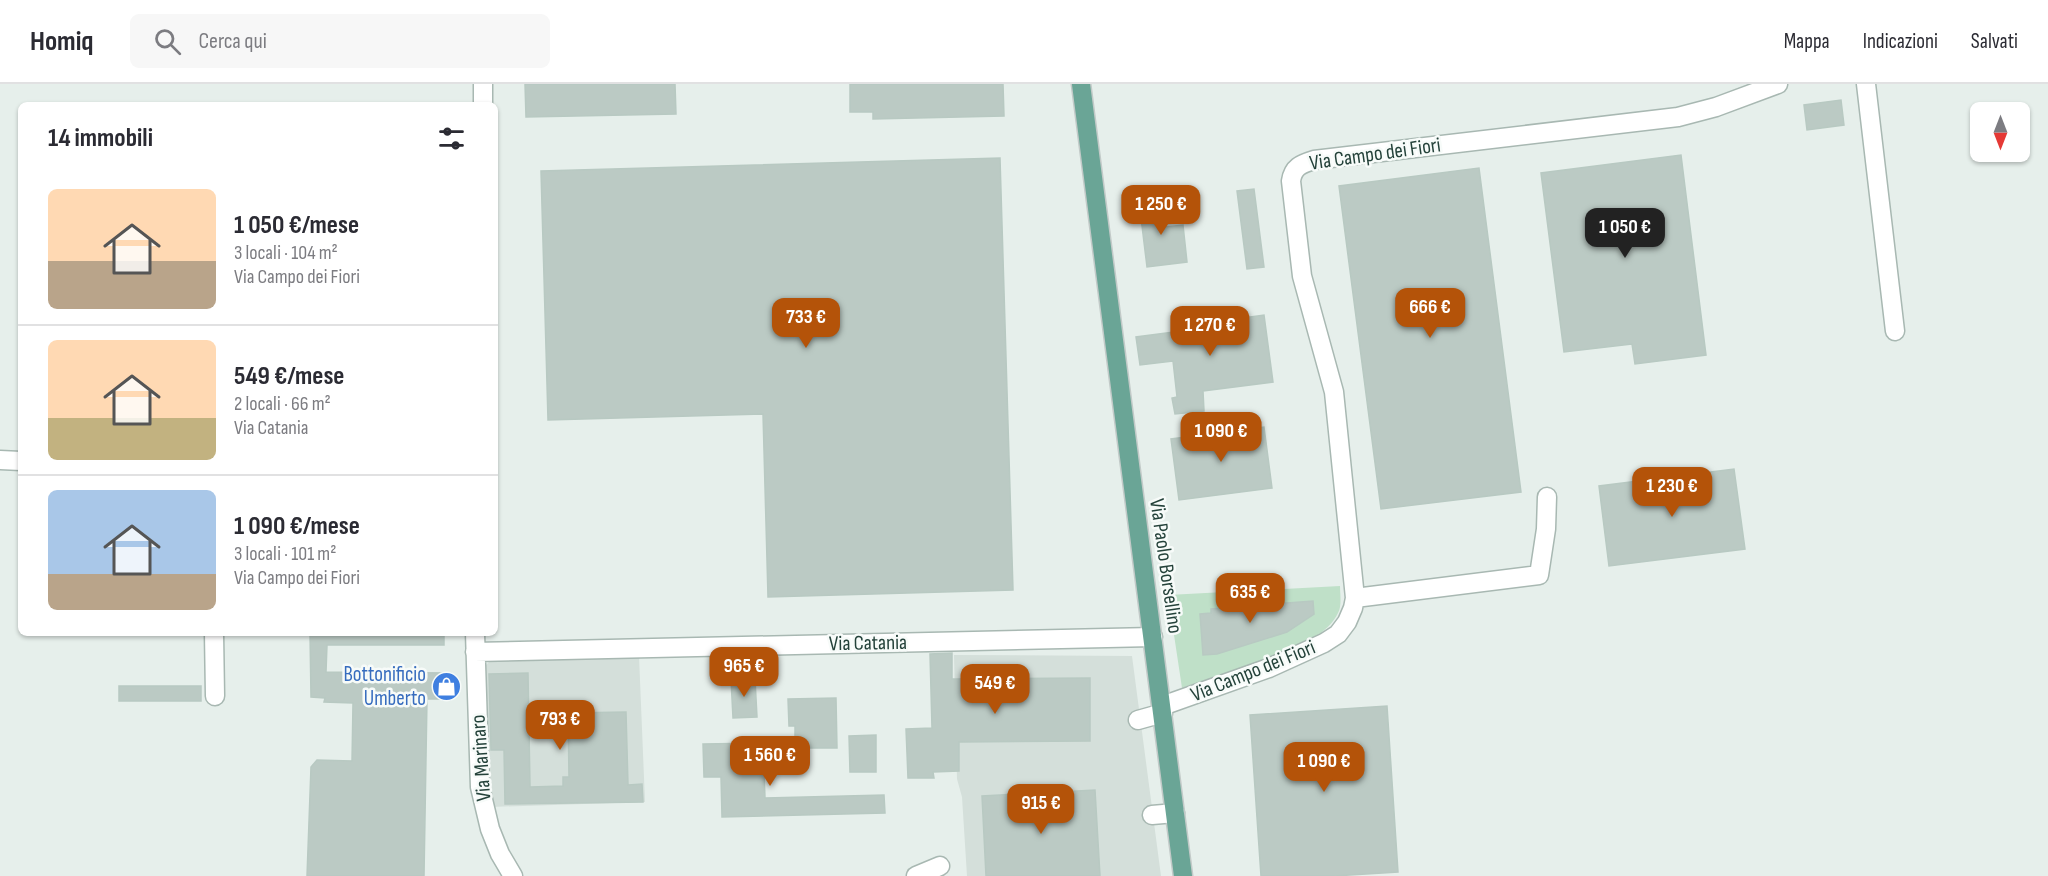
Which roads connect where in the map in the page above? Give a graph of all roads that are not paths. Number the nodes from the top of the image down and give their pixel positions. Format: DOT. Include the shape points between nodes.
graph roads {
  1 [pos="483,84"];
  2 [pos="1081,84"];
  3 [pos="1778,84"];
  4 [pos="1866,84"];
  5 [pos="483,102"];
  6 [pos="1895,331"];
  7 [pos="0,460"];
  8 [pos="18,461"];
  9 [pos="1547,497"];
  10 [pos="1355,598"];
  11 [pos="214,636"];
  12 [pos="475,636"];
  13 [pos="1153,637"];
  14 [pos="475,652"];
  15 [pos="215,696"];
  16 [pos="1162,709"];
  17 [pos="1138,720"];
  18 [pos="1175,813"];
  19 [pos="1152,815"];
  20 [pos="940,866"];
  21 [pos="513,876"];
  22 [pos="916,876"];
  23 [pos="1183,876"];
  1 -- 5 [label="street"];
  2 -- 13 [label="main road, Via Paolo Borsellino"];
  3 -- 10 [label="street, Via Campo dei Fiori" via="1698,113 1314,160 1295,169 1291,181 1302,276 1334,392"];
  4 -- 6 [label="street"];
  7 -- 8 [label="street"];
  9 -- 10 [label="street" via="1539,574"];
  10 -- 16 [label="street, Via Campo dei Fiori" via="1347,622 1324,643"];
  11 -- 15 [label="street"];
  12 -- 14 [label="street, Via Marinaro"];
  13 -- 14 [label="street, Via Catania"];
  13 -- 16 [label="main road, Via Paolo Borsellino"];
  14 -- 21 [label="street, Via Marinaro" via="478,766 484,808 493,838"];
  16 -- 17 [label="street, Via Campo dei Fiori"];
  16 -- 18 [label="main road, Via Paolo Borsellino"];
  18 -- 19 [label="street"];
  18 -- 23 [label="main road, Via Paolo Borsellino"];
  20 -- 22 [label="street"];
}
